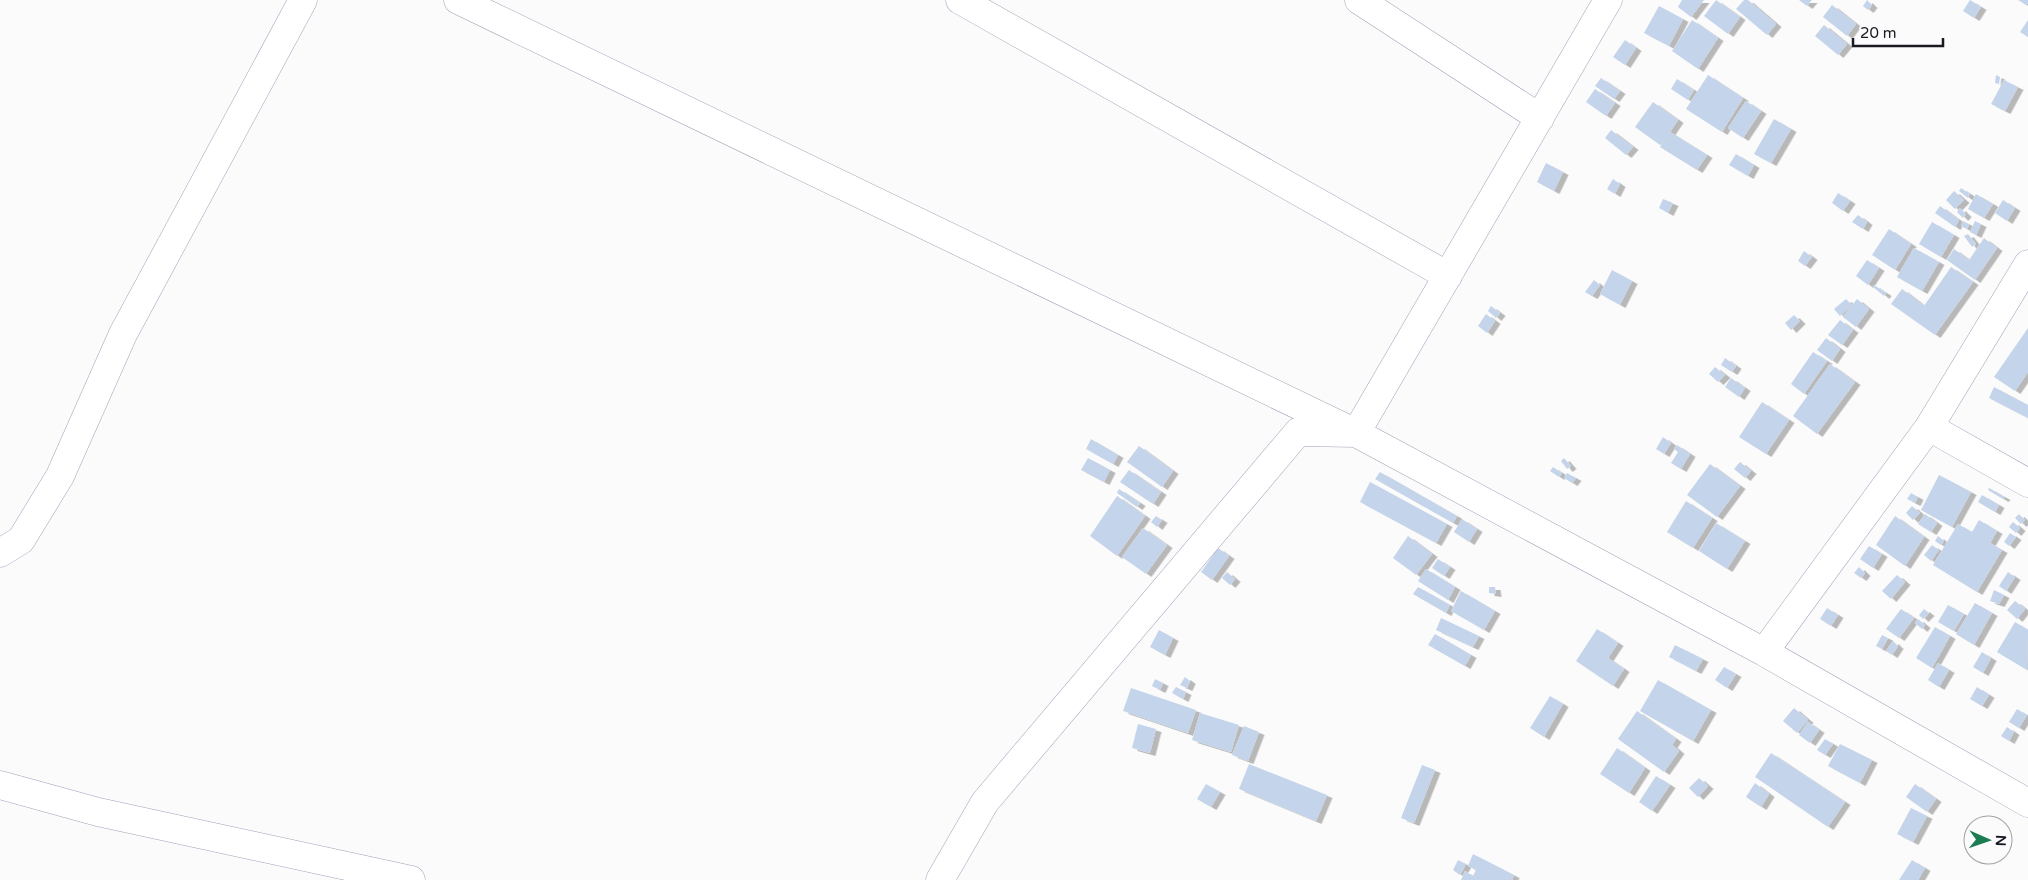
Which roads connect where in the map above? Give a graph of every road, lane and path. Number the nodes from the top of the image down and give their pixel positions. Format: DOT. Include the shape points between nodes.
graph roads {
  1 [pos="303,0"];
  2 [pos="458,0"];
  3 [pos="960,0"];
  4 [pos="1359,0"];
  5 [pos="1608,0"];
  6 [pos="1540,118"];
  7 [pos="2028,264"];
  8 [pos="1448,276"];
  9 [pos="1929,428"];
  10 [pos="1356,433"];
  11 [pos="2028,483"];
  12 [pos="0,553"];
  13 [pos="1764,652"];
  14 [pos="0,785"];
  15 [pos="2028,803"];
  16 [pos="411,880"];
  17 [pos="940,880"];
  1 -- 12 [label="street" via="123,334 60,476 21,540"];
  2 -- 10 [label="street"];
  3 -- 8 [label="street"];
  4 -- 6 [label="street"];
  5 -- 6 [label="street"];
  6 -- 8 [label="street"];
  7 -- 9 [label="street"];
  8 -- 10 [label="street"];
  9 -- 11 [label="street"];
  9 -- 13 [label="street"];
  10 -- 13 [label="street"];
  10 -- 17 [label="street" via="1298,432 985,802"];
  13 -- 15 [label="street"];
  14 -- 16 [label="street" via="98,812"];
}
